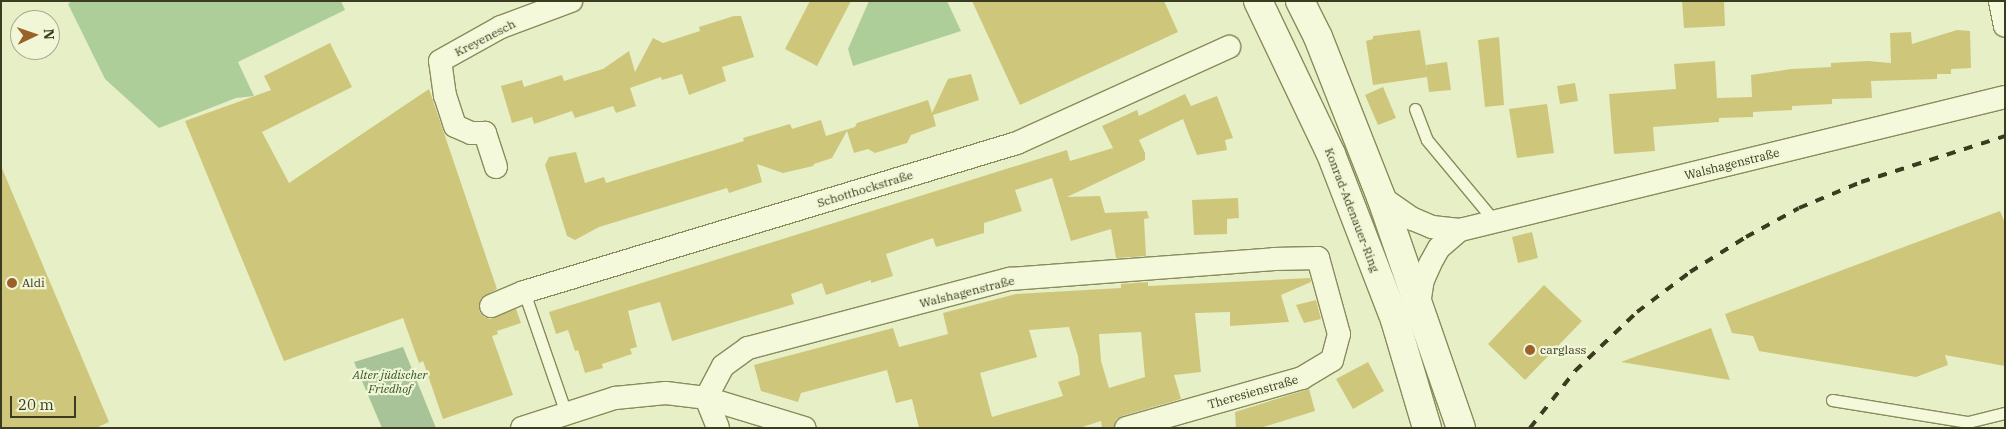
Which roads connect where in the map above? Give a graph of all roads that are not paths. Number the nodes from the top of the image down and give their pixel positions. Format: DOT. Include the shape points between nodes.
graph roads {
  1 [pos="571,1"];
  2 [pos="1258,1"];
  3 [pos="1300,1"];
  4 [pos="2000,1"];
  5 [pos="2005,26"];
  6 [pos="1229,47"];
  7 [pos="2005,96"];
  8 [pos="1414,108"];
  9 [pos="496,167"];
  10 [pos="1381,197"];
  11 [pos="1496,223"];
  12 [pos="1460,230"];
  13 [pos="1318,258"];
  14 [pos="524,292"];
  15 [pos="1419,304"];
  16 [pos="491,306"];
  17 [pos="706,398"];
  18 [pos="1832,400"];
  19 [pos="566,413"];
  20 [pos="2005,413"];
  21 [pos="522,428"];
  22 [pos="718,428"];
  23 [pos="805,428"];
  24 [pos="1126,428"];
  25 [pos="1427,428"];
  26 [pos="1461,428"];
  1 -- 9 [label="street, Kreyenesch" via="501,27 440,62 445,96 456,126 471,133 485,133"];
  2 -- 25 [label="main road, Konrad-Adenauer-Ring" via="1331,154 1395,320"];
  3 -- 10 [label="main road" via="1318,37"];
  4 -- 5 [label="street"];
  6 -- 14 [label="street, Schotthockstraße" via="1017,143"];
  7 -- 11 [label="street, Walshagenstraße"];
  8 -- 11 [label="lane" via="1426,140"];
  10 -- 12 [label="street, Walshagenstraße" via="1413,219 1432,227"];
  10 -- 15 [label="main road"];
  11 -- 12 [label="street, Walshagenstraße"];
  12 -- 15 [label="street, Walshagenstraße" via="1439,248 1430,264 1423,280"];
  13 -- 17 [label="street, Walshagenstraße" via="1010,279 748,348 723,366"];
  13 -- 24 [label="street, Theresienstraße" via="1339,334 1332,360 1302,378"];
  14 -- 16 [label="street, Schotthockstraße"];
  14 -- 19 [label="lane"];
  15 -- 26 [label="main road"];
  17 -- 19 [label="street" via="666,393 615,398"];
  17 -- 22 [label="street"];
  17 -- 23 [label="street"];
  18 -- 20 [label="lane" via="1968,422"];
  19 -- 21 [label="street"];
}
